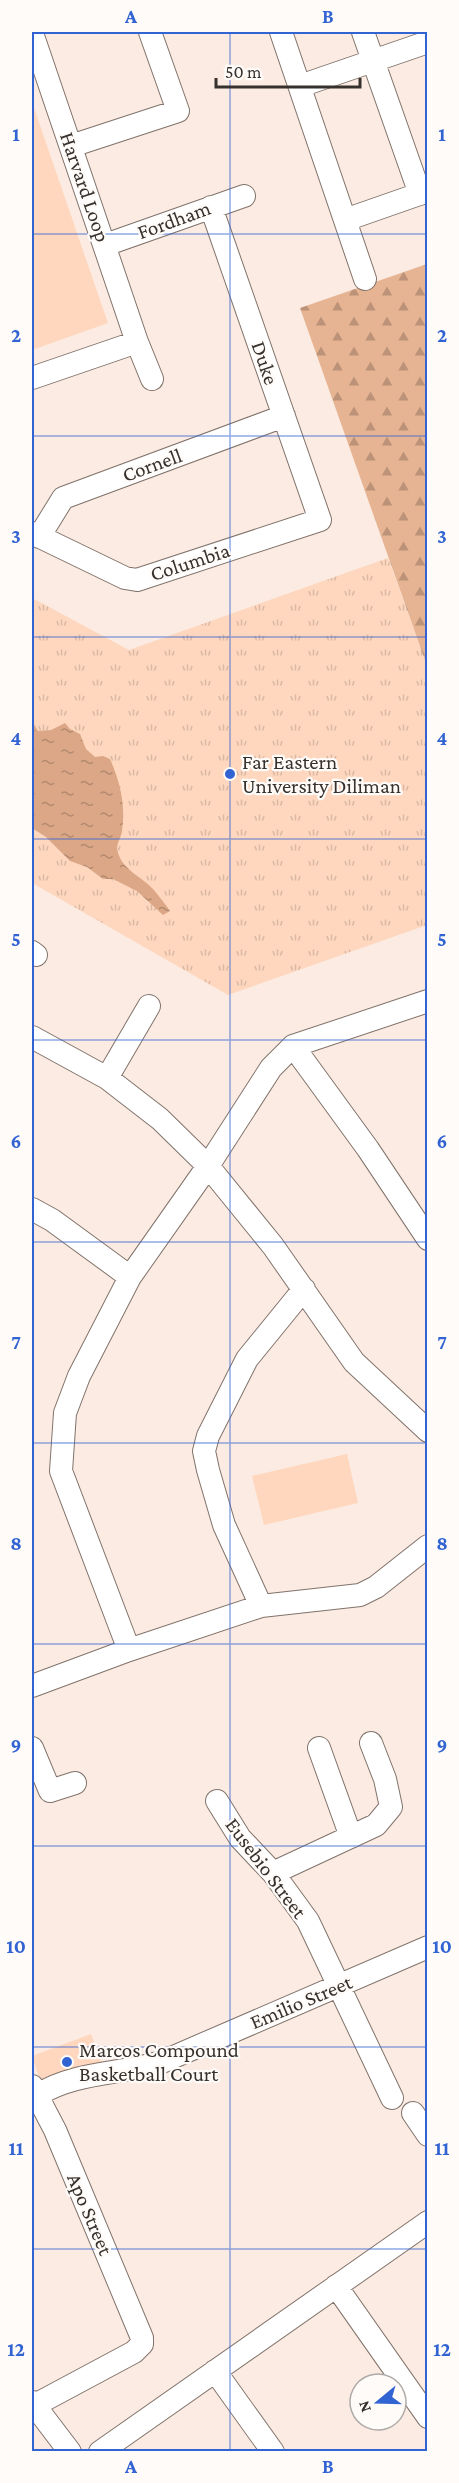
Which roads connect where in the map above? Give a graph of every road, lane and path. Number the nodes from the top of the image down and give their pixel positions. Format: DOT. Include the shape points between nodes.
graph roads {
  1 [pos="150,32"];
  2 [pos="281,32"];
  3 [pos="363,32"];
  4 [pos="32,33"];
  5 [pos="428,42"];
  6 [pos="373,61"];
  7 [pos="300,86"];
  8 [pos="70,146"];
  9 [pos="424,193"];
  10 [pos="244,196"];
  11 [pos="211,207"];
  12 [pos="345,220"];
  13 [pos="105,245"];
  14 [pos="365,279"];
  15 [pos="137,342"];
  16 [pos="32,378"];
  17 [pos="152,379"];
  18 [pos="284,416"];
  19 [pos="320,520"];
  20 [pos="35,535"];
  21 [pos="428,1001"];
  22 [pos="148,1006"];
  23 [pos="32,1037"];
  24 [pos="293,1046"];
  25 [pos="107,1077"];
  26 [pos="208,1166"];
  27 [pos="32,1209"];
  28 [pos="428,1239"];
  29 [pos="130,1277"];
  30 [pos="304,1289"];
  31 [pos="428,1431"];
  32 [pos="428,1546"];
  33 [pos="261,1606"];
  34 [pos="129,1650"];
  35 [pos="32,1686"];
  36 [pos="371,1743"];
  37 [pos="32,1748"];
  38 [pos="319,1748"];
  39 [pos="75,1783"];
  40 [pos="217,1801"];
  41 [pos="351,1837"];
  42 [pos="273,1873"];
  43 [pos="428,1947"];
  44 [pos="338,1986"];
  45 [pos="34,2090"];
  46 [pos="392,2098"];
  47 [pos="412,2113"];
  48 [pos="428,2135"];
  49 [pos="428,2222"];
  50 [pos="336,2286"];
  51 [pos="215,2370"];
  52 [pos="33,2403"];
  53 [pos="428,2417"];
  54 [pos="70,2451"];
  55 [pos="100,2451"];
  56 [pos="273,2451"];
  1 -- 8 [label="street" via="178,111"];
  2 -- 7 [label="street"];
  3 -- 6 [label="street"];
  4 -- 8 [label="street, Harvard Loop"];
  5 -- 6 [label="street"];
  6 -- 7 [label="street"];
  6 -- 9 [label="street"];
  7 -- 12 [label="street"];
  8 -- 13 [label="street, Harvard Loop"];
  9 -- 12 [label="street"];
  10 -- 11 [label="street, Fordham"];
  11 -- 13 [label="street, Fordham"];
  11 -- 18 [label="street, Duke"];
  12 -- 14 [label="street"];
  13 -- 15 [label="street, Harvard Loop"];
  15 -- 16 [label="street"];
  15 -- 17 [label="street, Harvard Loop"];
  18 -- 19 [label="street, Duke"];
  18 -- 20 [label="street, Cornell" via="63,498"];
  19 -- 20 [label="street, Columbia" via="137,580 125,578"];
  21 -- 24 [label="street"];
  22 -- 25 [label="street"];
  23 -- 25 [label="street"];
  24 -- 26 [label="street" via="271,1068"];
  24 -- 28 [label="street"];
  25 -- 26 [label="street" via="160,1119"];
  26 -- 29 [label="street"];
  26 -- 30 [label="street"];
  27 -- 29 [label="street"];
  29 -- 34 [label="street" via="79,1376 65,1413 61,1449 61,1471"];
  30 -- 31 [label="street" via="354,1362"];
  30 -- 33 [label="street" via="248,1359 204,1451 224,1525"];
  32 -- 33 [label="street" via="360,1595"];
  33 -- 34 [label="street"];
  34 -- 35 [label="street"];
  36 -- 41 [label="street" via="391,1807 376,1825"];
  37 -- 39 [label="street" via="50,1791"];
  38 -- 41 [label="street"];
  40 -- 42 [label="street, Eusebio Street" via="240,1838"];
  41 -- 42 [label="street"];
  42 -- 44 [label="street, Eusebio Street" via="308,1922"];
  43 -- 44 [label="street, Emilio Street"];
  44 -- 45 [label="street, Emilio Street" via="162,2062"];
  44 -- 46 [label="street, Eusebio Street"];
  45 -- 52 [label="street, Apo Street" via="55,2130 142,2344 134,2352"];
  47 -- 48 [label="street"];
  49 -- 50 [label="street"];
  50 -- 51 [label="street"];
  50 -- 53 [label="street"];
  51 -- 55 [label="street"];
  51 -- 56 [label="street"];
  52 -- 54 [label="street"];
}
